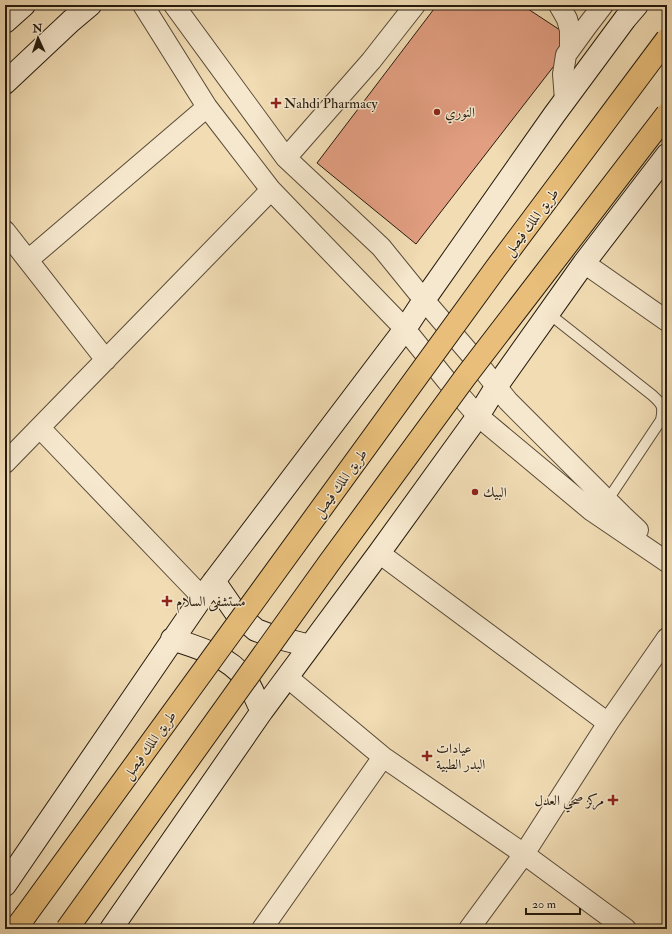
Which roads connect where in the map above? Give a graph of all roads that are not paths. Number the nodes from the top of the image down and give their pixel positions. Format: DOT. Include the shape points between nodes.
graph roads {
  1 [pos="24,5"];
  2 [pos="90,5"];
  3 [pos="143,5"];
  4 [pos="174,5"];
  5 [pos="415,5"];
  6 [pos="559,5"];
  7 [pos="603,5"];
  8 [pos="637,5"];
  9 [pos="5,22"];
  10 [pos="667,39"];
  11 [pos="570,49"];
  12 [pos="5,83"];
  13 [pos="565,100"];
  14 [pos="207,107"];
  15 [pos="667,114"];
  16 [pos="667,155"];
  17 [pos="286,158"];
  18 [pos="271,190"];
  19 [pos="5,231"];
  20 [pos="28,260"];
  21 [pos="584,263"];
  22 [pos="424,300"];
  23 [pos="548,313"];
  24 [pos="667,321"];
  25 [pos="405,329"];
  26 [pos="106,360"];
  27 [pos="496,387"];
  28 [pos="478,416"];
  29 [pos="40,428"];
  30 [pos="5,463"];
  31 [pos="607,501"];
  32 [pos="379,553"];
  33 [pos="667,555"];
  34 [pos="667,562"];
  35 [pos="208,589"];
  36 [pos="667,638"];
  37 [pos="172,639"];
  38 [pos="310,646"];
  39 [pos="287,678"];
  40 [pos="262,711"];
  41 [pos="608,723"];
  42 [pos="383,758"];
  43 [pos="524,854"];
  44 [pos="5,885"];
  45 [pos="20,922"];
  46 [pos="67,929"];
  47 [pos="111,929"];
  48 [pos="262,929"];
  49 [pos="468,929"];
  50 [pos="626,929"];
  1 -- 9 [label="street"];
  2 -- 12 [label="street"];
  3 -- 14 [label="street"];
  4 -- 17 [label="street"];
  5 -- 17 [label="street" via="371,61"];
  6 -- 11 [label="street" via="570,30"];
  7 -- 11 [label="street"];
  8 -- 13 [label="street"];
  10 -- 45 [label="highway, طريق الملك فيصل, bridge" via="496,268"];
  11 -- 13 [label="street" via="566,55 563,74"];
  13 -- 22 [label="street"];
  14 -- 18 [label="street"];
  14 -- 20 [label="street"];
  15 -- 46 [label="highway, bridge" via="390,479"];
  16 -- 21 [label="street"];
  17 -- 22 [label="street" via="381,247"];
  18 -- 25 [label="street"];
  18 -- 26 [label="street"];
  19 -- 20 [label="street"];
  20 -- 26 [label="street"];
  21 -- 23 [label="street"];
  21 -- 24 [label="street"];
  22 -- 25 [label="street"];
  22 -- 27 [label="street"];
  23 -- 27 [label="street"];
  23 -- 31 [label="lane" via="652,395 660,402 663,411 661,420"];
  25 -- 28 [label="street"];
  25 -- 35 [label="street"];
  26 -- 29 [label="street"];
  27 -- 28 [label="street"];
  27 -- 31 [label="street"];
  28 -- 32 [label="street"];
  28 -- 34 [label="street" via="592,511"];
  29 -- 30 [label="street"];
  29 -- 35 [label="street"];
  31 -- 33 [label="street"];
  32 -- 38 [label="street"];
  32 -- 41 [label="street"];
  35 -- 37 [label="street"];
  35 -- 38 [label="street" via="256,630"];
  36 -- 41 [label="street"];
  37 -- 40 [label="street" via="208,651 228,662 246,679"];
  37 -- 44 [label="street"];
  38 -- 39 [label="street"];
  39 -- 40 [label="street"];
  39 -- 42 [label="street"];
  40 -- 47 [label="street"];
  41 -- 43 [label="street"];
  42 -- 43 [label="street"];
  42 -- 48 [label="street"];
  43 -- 49 [label="street"];
  43 -- 50 [label="street"];
}
